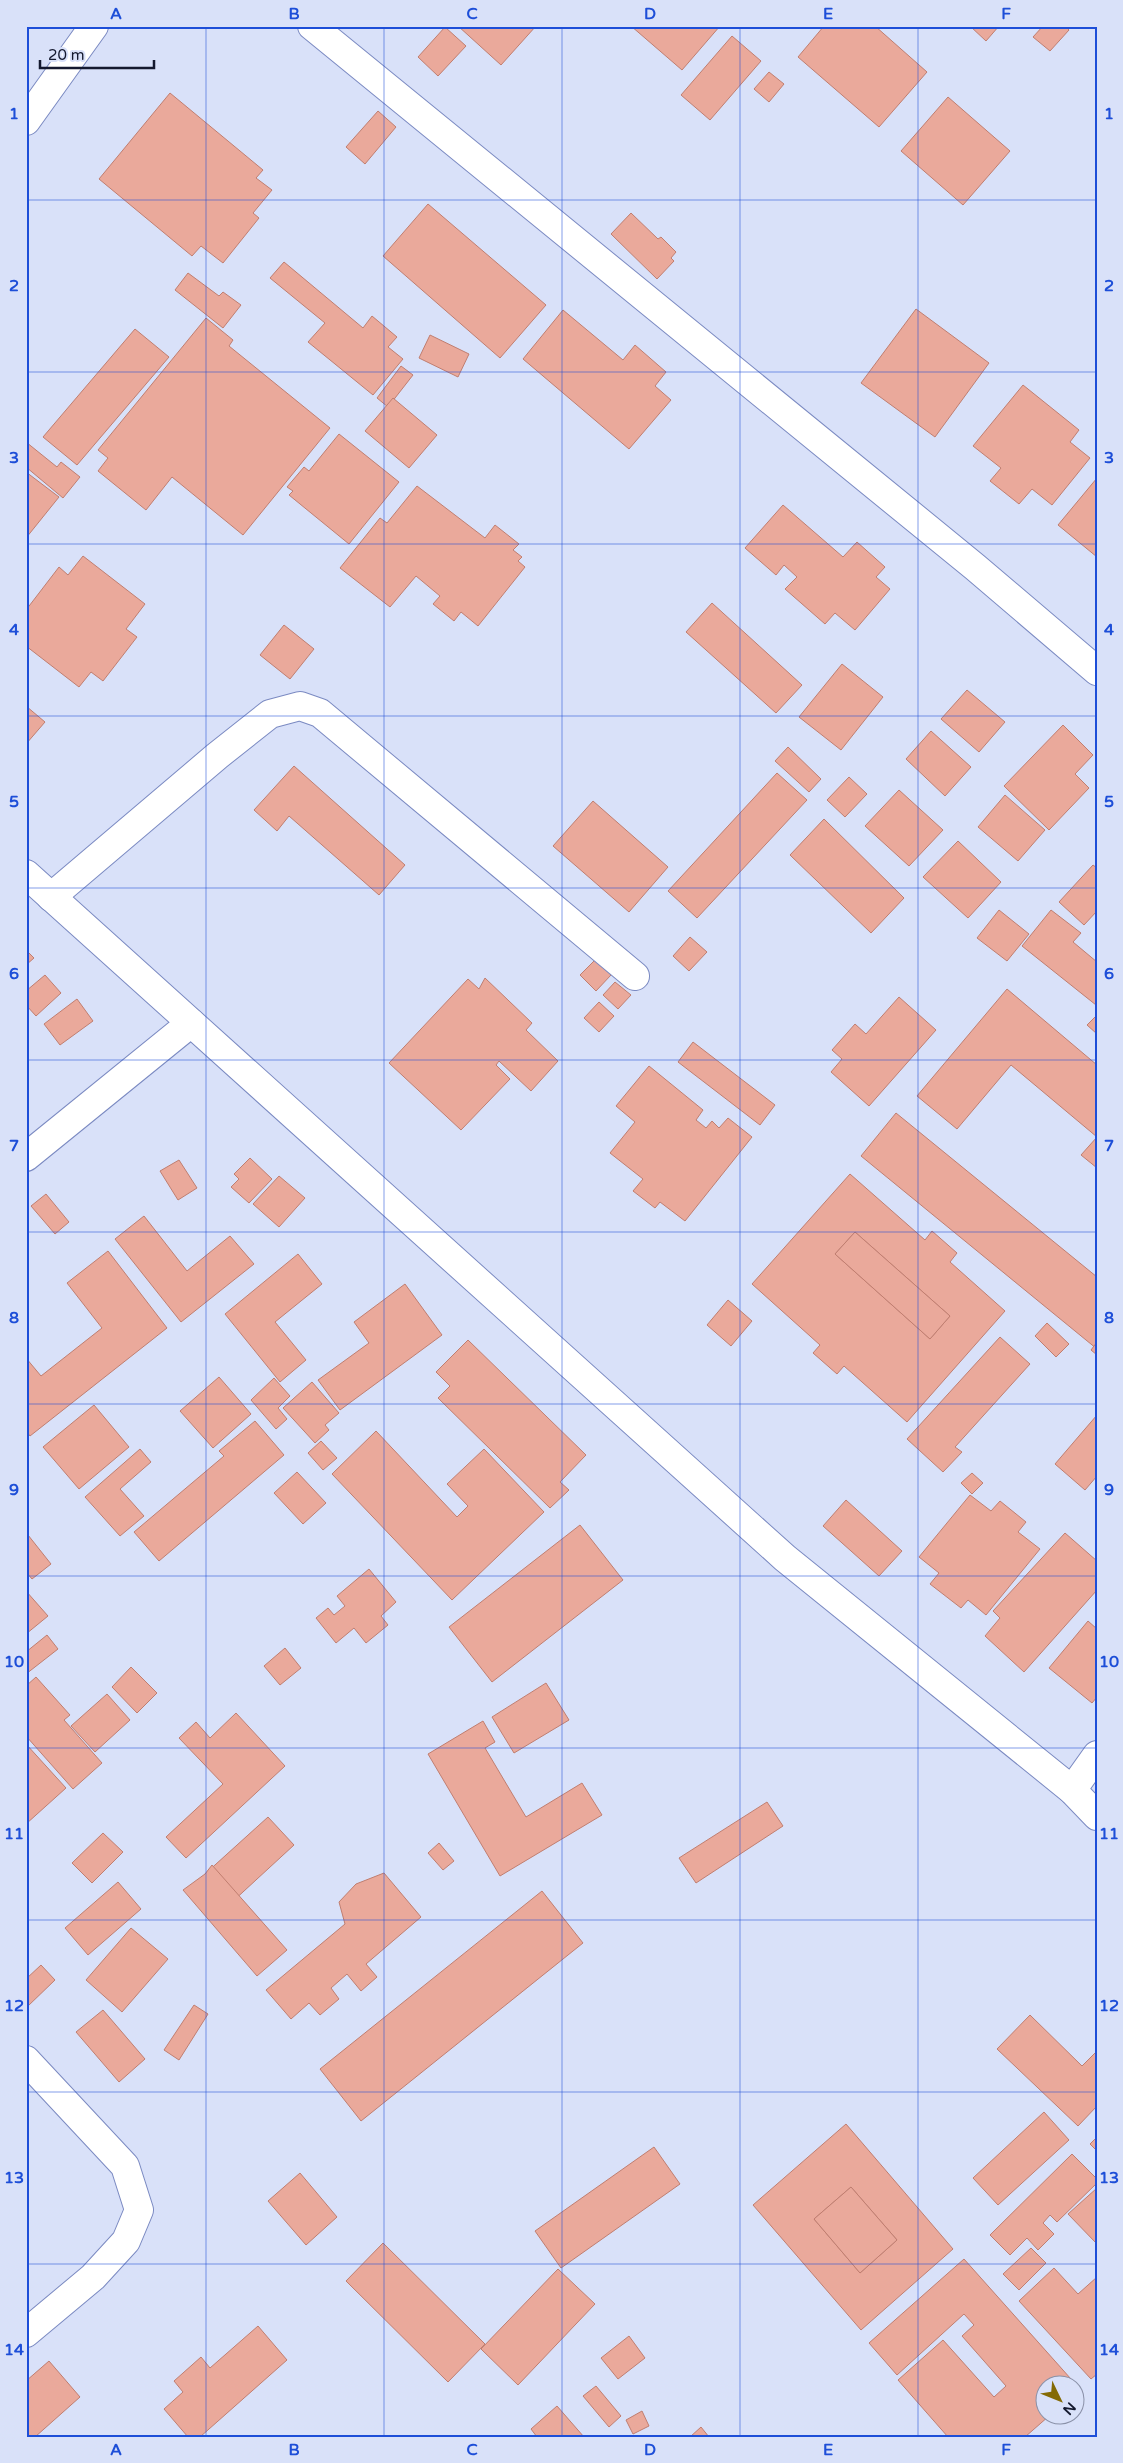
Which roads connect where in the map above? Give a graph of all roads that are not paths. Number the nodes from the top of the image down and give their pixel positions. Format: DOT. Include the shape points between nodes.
graph roads {
  1 [pos="94,26"];
  2 [pos="312,26"];
  3 [pos="26,121"];
  4 [pos="1097,671"];
  5 [pos="26,874"];
  6 [pos="50,897"];
  7 [pos="635,976"];
  8 [pos="191,1023"];
  9 [pos="26,1157"];
  10 [pos="1097,1755"];
  11 [pos="1072,1790"];
  12 [pos="1097,1816"];
  13 [pos="26,2060"];
  14 [pos="26,2333"];
  1 -- 3 [label="street"];
  2 -- 4 [label="street" via="975,567"];
  5 -- 6 [label="street"];
  6 -- 7 [label="street" via="270,714 300,706 320,713"];
  6 -- 8 [label="street"];
  8 -- 9 [label="street"];
  8 -- 11 [label="street" via="785,1558"];
  10 -- 11 [label="street"];
  11 -- 12 [label="street"];
  13 -- 14 [label="street" via="125,2166 139,2210 126,2241 92,2276"];
}
